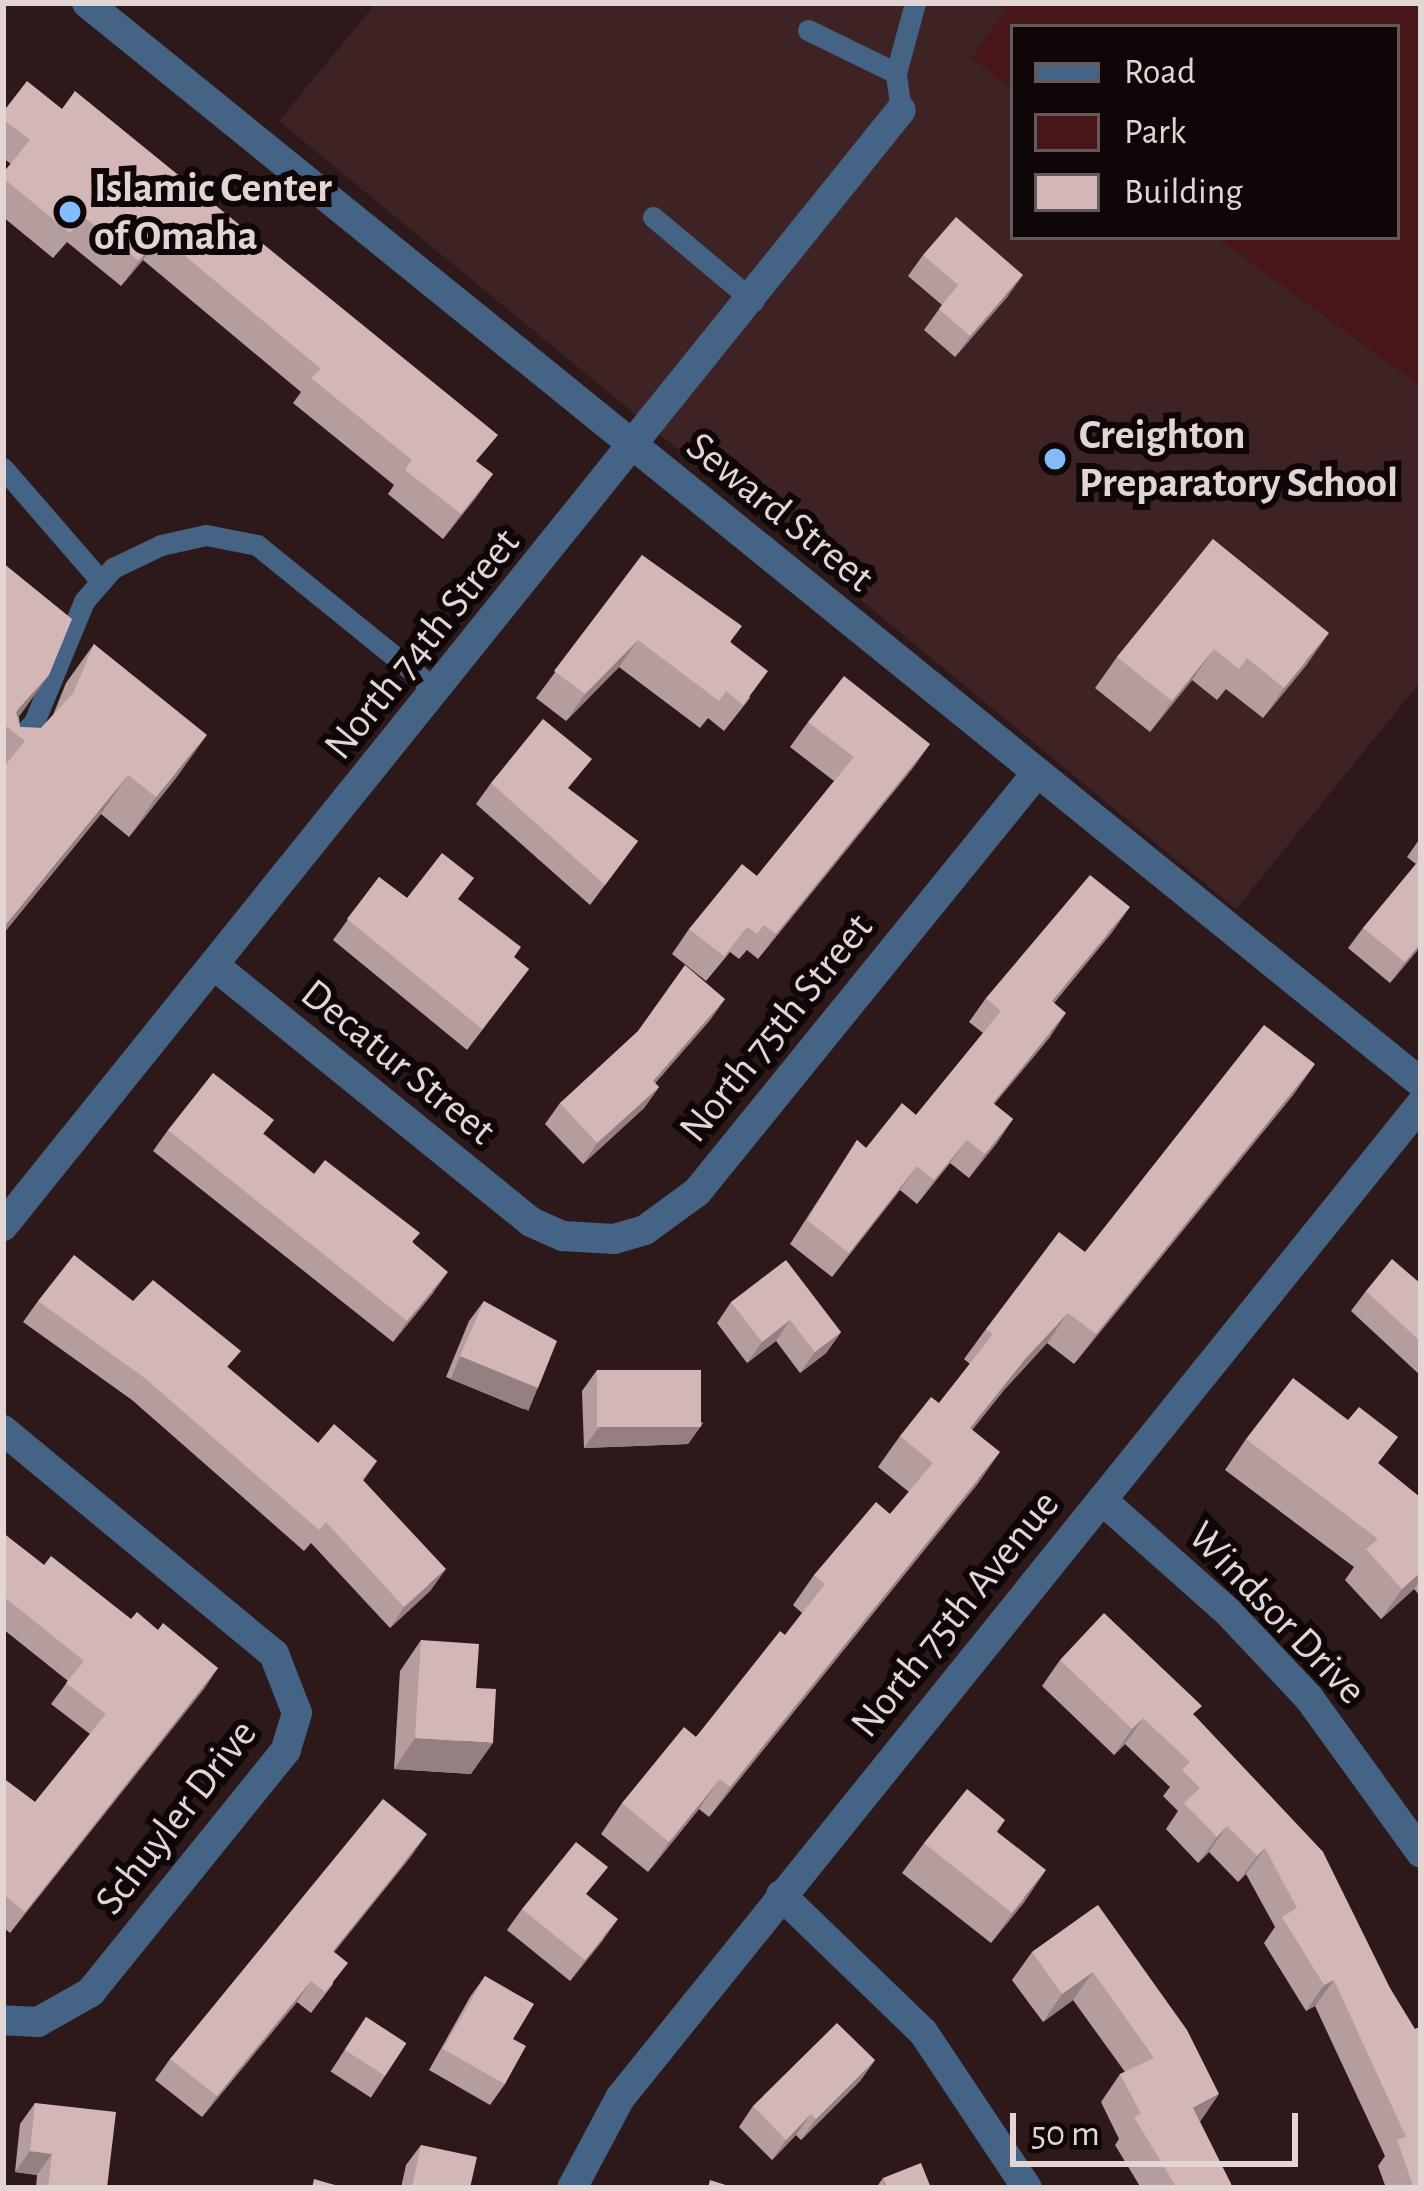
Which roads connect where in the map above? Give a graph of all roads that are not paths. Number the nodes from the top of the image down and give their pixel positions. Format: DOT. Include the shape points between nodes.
graph roads {
  1 [pos="87,3"];
  2 [pos="915,3"];
  3 [pos="808,30"];
  4 [pos="896,73"];
  5 [pos="901,110"];
  6 [pos="653,218"];
  7 [pos="753,301"];
  8 [pos="635,448"];
  9 [pos="3,468"];
  10 [pos="101,581"];
  11 [pos="437,691"];
  12 [pos="3,756"];
  13 [pos="1036,774"];
  14 [pos="215,966"];
  15 [pos="1421,1083"];
  16 [pos="1421,1104"];
  17 [pos="531,1222"];
  18 [pos="3,1226"];
  19 [pos="3,1430"];
  20 [pos="1102,1500"];
  21 [pos="1421,1853"];
  22 [pos="781,1895"];
  23 [pos="3,2020"];
  24 [pos="572,2188"];
  25 [pos="1027,2188"];
  1 -- 8 [label="street, Seward Street"];
  2 -- 4 [label="lane"];
  3 -- 4 [label="lane"];
  4 -- 5 [label="lane"];
  5 -- 7 [label="street, North 74th Street"];
  6 -- 7 [label="lane"];
  7 -- 8 [label="street, North 74th Street"];
  8 -- 11 [label="street, North 74th Street"];
  8 -- 13 [label="street, Seward Street"];
  9 -- 10 [label="lane"];
  10 -- 11 [label="lane" via="161,544 206,535 257,545"];
  10 -- 12 [label="lane" via="63,642 34,722"];
  11 -- 14 [label="street, North 74th Street"];
  13 -- 15 [label="street, Seward Street"];
  13 -- 17 [label="street, North 75th Street" via="674,1214 614,1239 563,1236"];
  14 -- 17 [label="street, Decatur Street"];
  14 -- 18 [label="street, North 74th Street"];
  16 -- 20 [label="street, North 75th Avenue"];
  19 -- 23 [label="street, Schuyler Drive" via="274,1654 297,1714 286,1750 91,1992 38,2022"];
  20 -- 21 [label="street, Windsor Drive" via="1228,1612 1309,1698"];
  20 -- 22 [label="street, North 75th Avenue"];
  22 -- 24 [label="street, North 75th Avenue" via="620,2098"];
  22 -- 25 [label="street" via="922,2032"];
}
